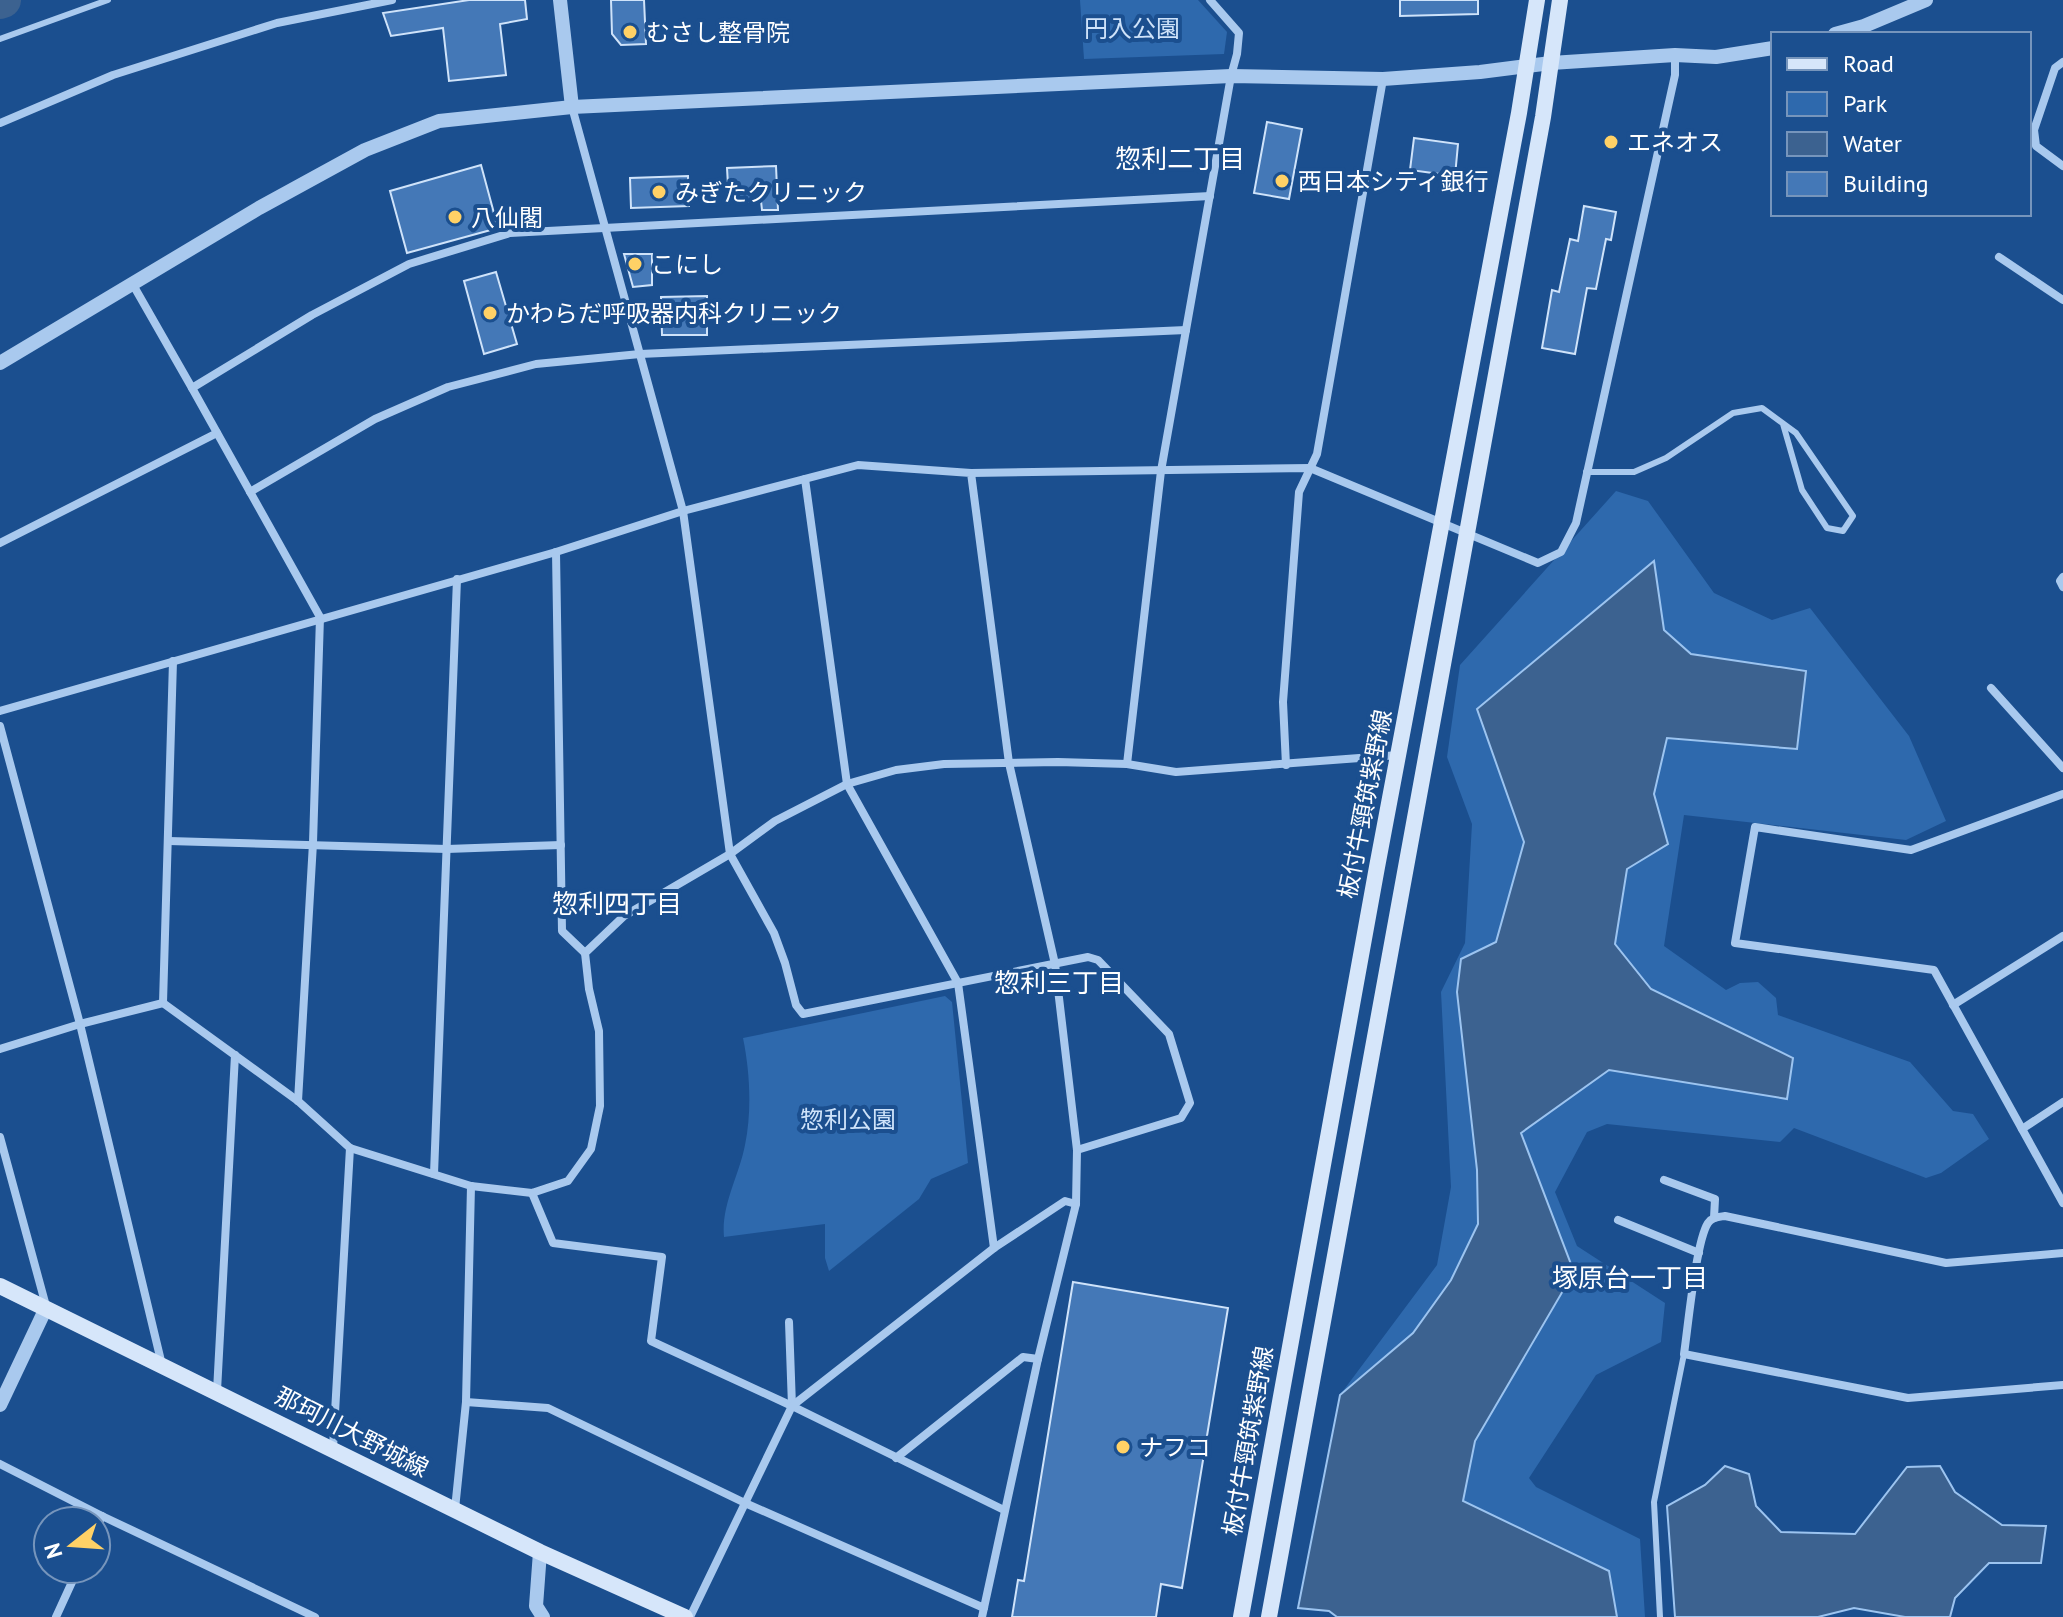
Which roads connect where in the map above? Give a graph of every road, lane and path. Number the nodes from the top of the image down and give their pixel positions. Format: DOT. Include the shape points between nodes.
graph roads {
  1 [pos="108,0"];
  2 [pos="392,0"];
  3 [pos="560,0"];
  4 [pos="1210,0"];
  5 [pos="1537,0"];
  6 [pos="1560,0"];
  7 [pos="1926,0"];
  8 [pos="1842,32"];
  9 [pos="0,39"];
  10 [pos="1771,48"];
  11 [pos="1675,55"];
  12 [pos="2063,62"];
  13 [pos="1551,63"];
  14 [pos="1528,65"];
  15 [pos="1231,76"];
  16 [pos="1383,79"];
  17 [pos="572,107"];
  18 [pos="0,123"];
  19 [pos="2063,166"];
  20 [pos="1210,196"];
  21 [pos="605,226"];
  22 [pos="1999,257"];
  23 [pos="132,283"];
  24 [pos="2063,300"];
  25 [pos="1186,330"];
  26 [pos="640,354"];
  27 [pos="0,363"];
  28 [pos="192,388"];
  29 [pos="1783,424"];
  30 [pos="217,433"];
  31 [pos="1310,468"];
  32 [pos="1161,471"];
  33 [pos="1586,472"];
  34 [pos="971,473"];
  35 [pos="805,479"];
  36 [pos="250,492"];
  37 [pos="683,511"];
  38 [pos="1443,523"];
  39 [pos="1467,533"];
  40 [pos="0,543"];
  41 [pos="556,552"];
  42 [pos="2063,577"];
  43 [pos="457,579"];
  44 [pos="2063,587"];
  45 [pos="320,617"];
  46 [pos="173,661"];
  47 [pos="1991,688"];
  48 [pos="0,711"];
  49 [pos="0,726"];
  50 [pos="1399,755"];
  51 [pos="1009,763"];
  52 [pos="1127,764"];
  53 [pos="1286,765"];
  54 [pos="2063,768"];
  55 [pos="847,784"];
  56 [pos="2063,794"];
  57 [pos="169,841"];
  58 [pos="313,843"];
  59 [pos="561,845"];
  60 [pos="447,849"];
  61 [pos="730,854"];
  62 [pos="2063,936"];
  63 [pos="585,953"];
  64 [pos="1055,964"];
  65 [pos="958,983"];
  66 [pos="163,1003"];
  67 [pos="1953,1005"];
  68 [pos="80,1024"];
  69 [pos="0,1049"];
  70 [pos="235,1055"];
  71 [pos="298,1101"];
  72 [pos="2063,1102"];
  73 [pos="2022,1129"];
  74 [pos="0,1137"];
  75 [pos="350,1148"];
  76 [pos="1077,1150"];
  77 [pos="434,1174"];
  78 [pos="1664,1180"];
  79 [pos="471,1186"];
  80 [pos="532,1193"];
  81 [pos="2063,1203"];
  82 [pos="1076,1204"];
  83 [pos="1714,1218"];
  84 [pos="1618,1220"];
  85 [pos="994,1248"];
  86 [pos="1699,1253"];
  87 [pos="2063,1253"];
  88 [pos="0,1286"];
  89 [pos="46,1308"];
  90 [pos="789,1322"];
  91 [pos="1684,1354"];
  92 [pos="1038,1359"];
  93 [pos="162,1365"];
  94 [pos="2063,1385"];
  95 [pos="217,1391"];
  96 [pos="466,1402"];
  97 [pos="0,1405"];
  98 [pos="792,1406"];
  99 [pos="333,1448"];
  100 [pos="896,1458"];
  101 [pos="0,1464"];
  102 [pos="745,1503"];
  103 [pos="80,1505"];
  104 [pos="455,1510"];
  105 [pos="1004,1510"];
  106 [pos="112,1521"];
  107 [pos="540,1552"];
  108 [pos="71,1585"];
  109 [pos="983,1613"];
  110 [pos="56,1617"];
  111 [pos="315,1617"];
  112 [pos="543,1617"];
  113 [pos="688,1617"];
  114 [pos="1241,1617"];
  115 [pos="1269,1617"];
  116 [pos="1660,1617"];
  1 -- 9 [label="lane"];
  2 -- 18 [label="street" via="277,23 128,70"];
  3 -- 17 [label="street"];
  4 -- 15 [label="street" via="1239,33"];
  5 -- 14 [label="main road, 板付牛頸筑紫野線"];
  6 -- 13 [label="main road"];
  7 -- 8 [label="street"];
  10 -- 11 [label="street" via="1716,57"];
  11 -- 13 [label="street"];
  11 -- 33 [label="street" via="1675,75"];
  12 -- 19 [label="street" via="2055,68 2034,130 2036,146"];
  13 -- 14 [label="street"];
  13 -- 39 [label="main road"];
  14 -- 16 [label="street"];
  14 -- 38 [label="main road, 板付牛頸筑紫野線"];
  15 -- 16 [label="street"];
  15 -- 17 [label="street"];
  15 -- 20 [label="street"];
  16 -- 31 [label="street" via="1317,454"];
  17 -- 21 [label="street"];
  17 -- 23 [label="street" via="439,121 365,150"];
  20 -- 21 [label="street"];
  20 -- 25 [label="street"];
  21 -- 26 [label="street"];
  21 -- 28 [label="street" via="510,233 409,264"];
  22 -- 24 [label="street"];
  23 -- 27 [label="street"];
  23 -- 28 [label="street"];
  25 -- 26 [label="street"];
  25 -- 32 [label="street"];
  26 -- 36 [label="street" via="536,364 448,387 375,419"];
  26 -- 37 [label="street"];
  28 -- 30 [label="street"];
  29 -- 29 [label="lane" via="1802,490 1827,528 1843,531 1853,516 1796,433"];
  29 -- 33 [label="lane" via="1762,408 1733,413 1666,458 1634,472"];
  30 -- 36 [label="street"];
  30 -- 40 [label="street"];
  31 -- 32 [label="street"];
  31 -- 38 [label="street"];
  31 -- 53 [label="street" via="1299,492 1283,702"];
  32 -- 34 [label="street"];
  32 -- 52 [label="street"];
  33 -- 39 [label="street" via="1576,523 1561,552 1538,563"];
  34 -- 35 [label="street" via="858,465"];
  34 -- 51 [label="street"];
  35 -- 37 [label="street"];
  35 -- 55 [label="street"];
  36 -- 45 [label="street"];
  37 -- 41 [label="street"];
  37 -- 61 [label="street"];
  38 -- 39 [label="street"];
  38 -- 50 [label="main road, 板付牛頸筑紫野線"];
  39 -- 115 [label="main road"];
  41 -- 43 [label="street"];
  41 -- 59 [label="street"];
  42 -- 44 [label="street"];
  43 -- 45 [label="street"];
  43 -- 60 [label="street"];
  45 -- 46 [label="street"];
  45 -- 58 [label="street"];
  46 -- 48 [label="street"];
  46 -- 57 [label="street"];
  47 -- 54 [label="street"];
  49 -- 68 [label="street"];
  50 -- 53 [label="street"];
  50 -- 114 [label="main road, 板付牛頸筑紫野線"];
  51 -- 52 [label="street"];
  51 -- 55 [label="street" via="896,770"];
  51 -- 64 [label="street"];
  52 -- 53 [label="street" via="1176,772"];
  55 -- 61 [label="street" via="775,821"];
  55 -- 65 [label="street"];
  56 -- 67 [label="street" via="1911,850 1755,827 1735,943 1934,970"];
  57 -- 58 [label="street"];
  57 -- 66 [label="street"];
  58 -- 60 [label="street"];
  58 -- 71 [label="street"];
  59 -- 60 [label="street"];
  59 -- 63 [label="street" via="562,931"];
  60 -- 77 [label="street"];
  61 -- 63 [label="street" via="624,916"];
  61 -- 65 [label="street" via="774,933 803,1014"];
  62 -- 67 [label="street"];
  63 -- 80 [label="street" via="599,1031 600,1106 591,1149 568,1181"];
  64 -- 65 [label="street"];
  64 -- 76 [label="street"];
  64 -- 76 [label="street" via="1098,960 1169,1034 1190,1103 1181,1118"];
  65 -- 85 [label="street"];
  66 -- 68 [label="street"];
  66 -- 70 [label="street"];
  67 -- 73 [label="street"];
  68 -- 69 [label="street"];
  68 -- 93 [label="street"];
  70 -- 71 [label="street"];
  70 -- 95 [label="street"];
  71 -- 75 [label="street"];
  72 -- 73 [label="street"];
  73 -- 81 [label="street"];
  74 -- 89 [label="street"];
  75 -- 77 [label="street"];
  75 -- 99 [label="street"];
  76 -- 82 [label="street"];
  77 -- 79 [label="street"];
  78 -- 83 [label="street" via="1715,1199"];
  79 -- 80 [label="street"];
  79 -- 96 [label="street"];
  80 -- 98 [label="street" via="553,1243 662,1257 651,1341"];
  82 -- 85 [label="street" via="1065,1201"];
  82 -- 92 [label="street"];
  83 -- 86 [label="street"];
  83 -- 87 [label="street" via="1725,1216 1946,1263"];
  84 -- 86 [label="street"];
  85 -- 98 [label="street"];
  86 -- 91 [label="street"];
  88 -- 89 [label="main road, 那珂川大野城線"];
  89 -- 93 [label="main road, 那珂川大野城線"];
  89 -- 97 [label="street"];
  90 -- 98 [label="street"];
  91 -- 94 [label="street" via="1908,1398"];
  91 -- 116 [label="lane" via="1654,1502"];
  92 -- 100 [label="street" via="1023,1357"];
  92 -- 105 [label="street"];
  93 -- 95 [label="main road, 那珂川大野城線"];
  95 -- 99 [label="main road, 那珂川大野城線"];
  96 -- 102 [label="street" via="548,1408"];
  96 -- 104 [label="street"];
  98 -- 100 [label="street"];
  98 -- 102 [label="street"];
  99 -- 104 [label="main road, 那珂川大野城線"];
  100 -- 105 [label="street"];
  101 -- 103 [label="street"];
  102 -- 109 [label="street"];
  102 -- 113 [label="street"];
  104 -- 107 [label="main road, 那珂川大野城線"];
  105 -- 109 [label="street"];
  106 -- 111 [label="street"];
  107 -- 112 [label="street" via="536,1606"];
  107 -- 113 [label="main road, 那珂川大野城線"];
  108 -- 110 [label="street"];
}
